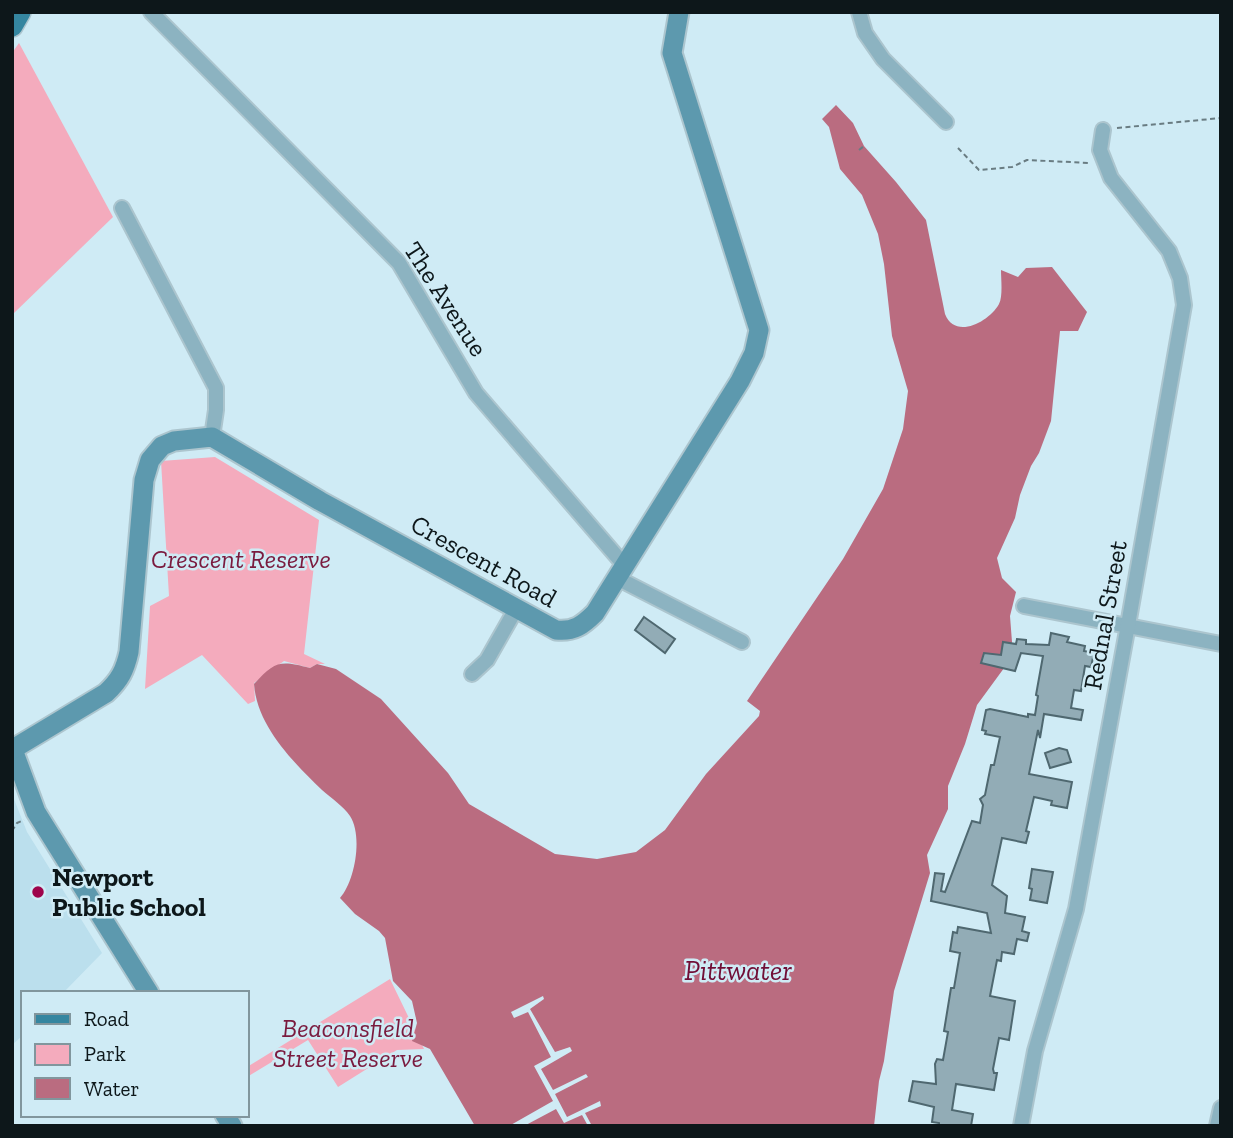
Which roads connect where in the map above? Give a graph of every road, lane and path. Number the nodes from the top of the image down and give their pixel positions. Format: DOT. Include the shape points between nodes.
graph roads {
  1 [pos="20,12"];
  2 [pos="151,12"];
  3 [pos="679,12"];
  4 [pos="859,12"];
  5 [pos="12,26"];
  6 [pos="1221,118"];
  7 [pos="946,122"];
  8 [pos="1103,131"];
  9 [pos="864,146"];
  10 [pos="958,148"];
  11 [pos="859,150"];
  12 [pos="1095,163"];
  13 [pos="122,208"];
  14 [pos="212,437"];
  15 [pos="621,572"];
  16 [pos="1024,606"];
  17 [pos="516,609"];
  18 [pos="1128,625"];
  19 [pos="742,642"];
  20 [pos="1221,644"];
  21 [pos="472,674"];
  22 [pos="13,748"];
  23 [pos="25,819"];
  24 [pos="12,831"];
  25 [pos="148,991"];
  26 [pos="1221,1108"];
  27 [pos="1021,1126"];
  28 [pos="1217,1126"];
  1 -- 5 [label="main road"];
  2 -- 15 [label="street, The Avenue" via="400,262 476,393"];
  3 -- 15 [label="street, Crescent Road" via="672,53 759,330 740,381"];
  4 -- 7 [label="street" via="865,33 883,59"];
  6 -- 8 [label="path"];
  8 -- 18 [label="street, Rednal Street" via="1100,150 1111,178 1169,251 1184,305"];
  9 -- 11 [label="path"];
  10 -- 12 [label="path" via="979,170 1012,167 1027,160"];
  13 -- 14 [label="street" via="216,388"];
  14 -- 17 [label="street, Crescent Road"];
  14 -- 22 [label="street" via="174,441 162,446 150,460 144,480 125,670 106,693"];
  15 -- 17 [label="street, Crescent Road" via="595,613 576,629 556,630"];
  15 -- 19 [label="street, The Avenue"];
  16 -- 18 [label="street"];
  17 -- 21 [label="street" via="487,660"];
  18 -- 20 [label="street"];
  18 -- 27 [label="street, Rednal Street" via="1076,909 1035,1051"];
  22 -- 25 [label="street" via="36,813"];
  23 -- 24 [label="path"];
  26 -- 28 [label="street"];
}
